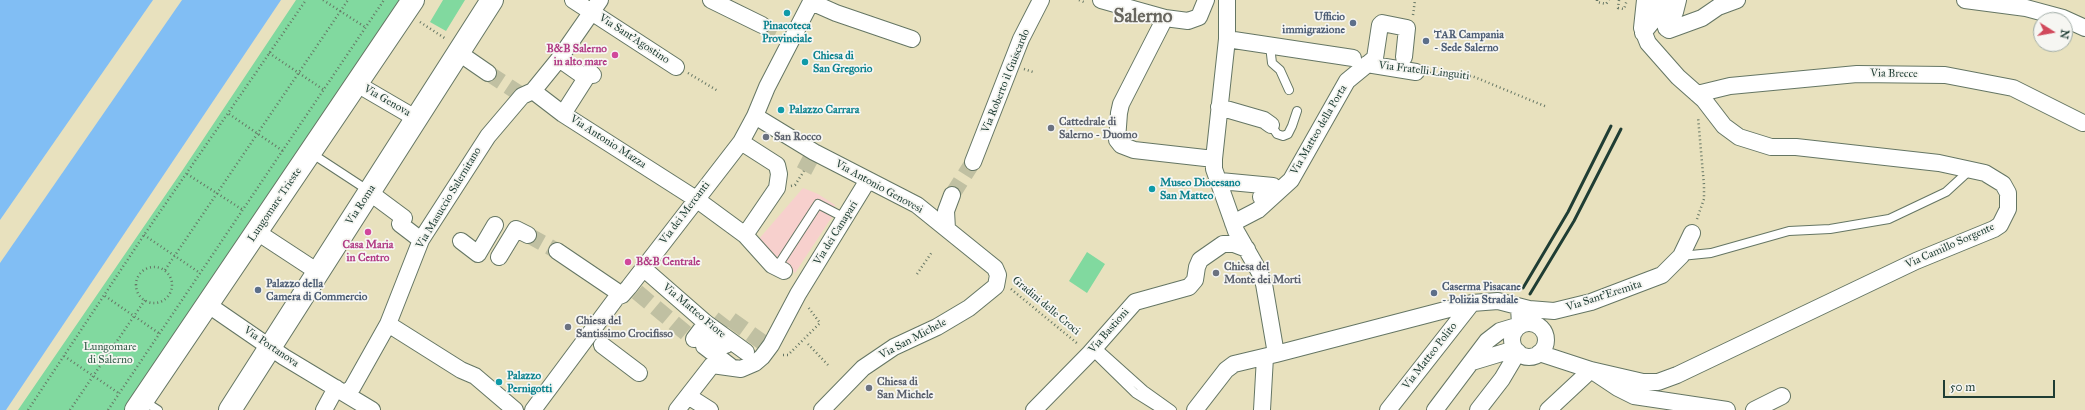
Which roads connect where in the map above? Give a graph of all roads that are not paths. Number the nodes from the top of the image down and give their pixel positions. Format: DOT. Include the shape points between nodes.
graph roads {
  1 [pos="492,0"];
  2 [pos="573,0"];
  3 [pos="712,0"];
  4 [pos="1041,0"];
  5 [pos="1101,0"];
  6 [pos="1206,0"];
  7 [pos="1227,0"];
  8 [pos="1645,0"];
  9 [pos="1737,0"];
  10 [pos="1965,0"];
  11 [pos="811,1"];
  12 [pos="1668,3"];
  13 [pos="409,6"];
  14 [pos="596,6"];
  15 [pos="1165,18"];
  16 [pos="762,25"];
  17 [pos="2085,28"];
  18 [pos="1643,33"];
  19 [pos="912,39"];
  20 [pos="1227,39"];
  21 [pos="1270,46"];
  22 [pos="460,51"];
  23 [pos="1352,58"];
  24 [pos="1404,58"];
  25 [pos="556,64"];
  26 [pos="1367,64"];
  27 [pos="676,67"];
  28 [pos="1416,72"];
  29 [pos="488,73"];
  30 [pos="358,84"];
  31 [pos="1289,90"];
  32 [pos="525,94"];
  33 [pos="1701,97"];
  34 [pos="1219,107"];
  35 [pos="1296,111"];
  36 [pos="563,114"];
  37 [pos="755,116"];
  38 [pos="417,119"];
  39 [pos="2083,122"];
  40 [pos="1271,125"];
  41 [pos="741,142"];
  42 [pos="311,153"];
  43 [pos="973,162"];
  44 [pos="1216,170"];
  45 [pos="1970,170"];
  46 [pos="868,180"];
  47 [pos="370,192"];
  48 [pos="952,195"];
  49 [pos="696,199"];
  50 [pos="845,218"];
  51 [pos="1233,222"];
  52 [pos="495,225"];
  53 [pos="947,229"];
  54 [pos="257,232"];
  55 [pos="1692,233"];
  56 [pos="528,235"];
  57 [pos="745,235"];
  58 [pos="421,240"];
  59 [pos="461,241"];
  60 [pos="1223,244"];
  61 [pos="1247,249"];
  62 [pos="557,251"];
  63 [pos="1681,256"];
  64 [pos="499,257"];
  65 [pos="643,268"];
  66 [pos="995,268"];
  67 [pos="781,269"];
  68 [pos="318,272"];
  69 [pos="630,291"];
  70 [pos="1472,303"];
  71 [pos="207,304"];
  72 [pos="1530,320"];
  73 [pos="706,323"];
  74 [pos="388,324"];
  75 [pos="692,338"];
  76 [pos="602,345"];
  77 [pos="271,347"];
  78 [pos="1092,350"];
  79 [pos="1529,351"];
  80 [pos="1277,353"];
  81 [pos="749,359"];
  82 [pos="1472,362"];
  83 [pos="733,369"];
  84 [pos="1591,370"];
  85 [pos="639,373"];
  86 [pos="341,391"];
  87 [pos="688,396"];
  88 [pos="1782,396"];
  89 [pos="1263,404"];
  90 [pos="146,407"];
  91 [pos="230,410"];
  92 [pos="324,410"];
  93 [pos="372,410"];
  94 [pos="515,410"];
  95 [pos="533,410"];
  96 [pos="678,410"];
  97 [pos="710,410"];
  98 [pos="822,410"];
  99 [pos="1034,410"];
  100 [pos="1162,410"];
  101 [pos="1172,410"];
  102 [pos="1196,410"];
  103 [pos="1388,410"];
  104 [pos="1434,410"];
  105 [pos="1478,410"];
  106 [pos="1548,410"];
  107 [pos="1727,410"];
  108 [pos="1754,410"];
  1 -- 22 [label="main road, Via Roma"];
  2 -- 14 [label="street"];
  3 -- 16 [label="street"];
  4 -- 43 [label="street, Via Roberto il Guiscardo" via="1021,39"];
  5 -- 15 [label="street"];
  6 -- 15 [label="street" via="1202,14 1197,19 1188,21"];
  7 -- 20 [label="street"];
  8 -- 18 [label="street"];
  9 -- 12 [label="street" via="1718,7 1702,18 1669,30 1665,22"];
  10 -- 17 [label="street" via="2026,8 2063,18"];
  11 -- 19 [label="street" via="836,13"];
  11 -- 37 [label="street, Via dei Mercanti" via="766,87"];
  12 -- 18 [label="street"];
  13 -- 30 [label="main road, Lungomare Trieste"];
  14 -- 25 [label="street, Via Sant'Agostino"];
  14 -- 27 [label="street, Via Sant'Agostino"];
  15 -- 44 [label="street" via="1121,104 1117,140 1121,145 1134,150"];
  18 -- 33 [label="street, Via Camillo Sorgente" via="1657,55"];
  20 -- 21 [label="street"];
  20 -- 34 [label="street"];
  21 -- 23 [label="street"];
  21 -- 31 [label="lane" via="1272,63 1280,70"];
  22 -- 29 [label="street"];
  22 -- 38 [label="main road, Via Roma"];
  24 -- 26 [label="street, Via Matteo della Porta" via="1407,28 1382,23 1377,54"];
  25 -- 32 [label="street, Via Sant'Agostino"];
  25 -- 36 [label="street" via="590,76"];
  26 -- 28 [label="street, Via Fratelli Linguiti"];
  26 -- 51 [label="street, Via Matteo della Porta" via="1347,81 1291,180 1258,210"];
  30 -- 38 [label="street, Via Genova"];
  30 -- 42 [label="main road, Lungomare Trieste"];
  32 -- 36 [label="street, Via Antonio Mazza"];
  32 -- 58 [label="street, Via Masuccio Salernitano" via="488,136"];
  33 -- 39 [label="street, Via Brecce" via="1730,86 1857,74 1945,75 2013,88"];
  33 -- 45 [label="street, Via Camillo Sorgente" via="1732,133 1753,142 1939,163"];
  34 -- 40 [label="street" via="1264,120"];
  34 -- 44 [label="street"];
  35 -- 40 [label="lane" via="1288,134 1277,134"];
  36 -- 49 [label="street, Via Antonio Mazza"];
  37 -- 41 [label="street, Via dei Mercanti"];
  37 -- 46 [label="street, Via Antonio Genovesi" via="814,152"];
  38 -- 47 [label="main road, Via Roma"];
  41 -- 49 [label="street, Via dei Mercanti"];
  41 -- 57 [label="street" via="777,165 779,184"];
  42 -- 47 [label="lane"];
  42 -- 54 [label="main road, Lungomare Trieste"];
  44 -- 51 [label="street"];
  44 -- 51 [label="street" via="1251,184 1273,186 1246,207"];
  45 -- 63 [label="lane" via="1946,192 1889,218 1830,230 1789,231 1711,253"];
  45 -- 84 [label="street, Via Camillo Sorgente" via="1994,177 2003,184 2008,193 2008,209 2000,225 1994,229 1916,261 1685,372 1658,382 1643,382"];
  46 -- 50 [label="street, Via dei Canapari"];
  46 -- 53 [label="street, Via Antonio Genovesi" via="917,205"];
  47 -- 58 [label="street" via="404,218 400,224"];
  47 -- 68 [label="main road, Via Roma"];
  48 -- 53 [label="street" via="946,212"];
  49 -- 57 [label="street, Via Antonio Mazza"];
  49 -- 65 [label="street, Via dei Mercanti"];
  50 -- 67 [label="lane" via="818,204"];
  50 -- 81 [label="street, Via dei Canapari" via="765,353"];
  51 -- 60 [label="street" via="1230,239"];
  51 -- 61 [label="street"];
  52 -- 59 [label="street" via="478,254"];
  53 -- 66 [label="street, Via Antonio Genovesi"];
  54 -- 68 [label="street"];
  54 -- 71 [label="main road, Lungomare Trieste"];
  55 -- 63 [label="street, Via Sant'Eremita"];
  56 -- 64 [label="street" via="516,229"];
  57 -- 67 [label="street, Via Antonio Mazza" via="772,265"];
  58 -- 74 [label="street, Via Masuccio Salernitano"];
  60 -- 61 [label="street" via="1234,244"];
  60 -- 78 [label="street, Via Bastioni" via="1205,255 1198,263 1195,280 1191,285 1152,298 1136,300"];
  61 -- 80 [label="street" via="1264,284"];
  62 -- 69 [label="street"];
  63 -- 72 [label="street, Via Sant'Eremita" via="1662,275 1649,281"];
  65 -- 69 [label="street, Via dei Mercanti"];
  65 -- 73 [label="street, Via Matteo Fiore"];
  66 -- 98 [label="street, Via San Michele" via="998,278 992,290 969,308 937,327 894,347 863,368"];
  68 -- 77 [label="main road, Via Roma"];
  69 -- 95 [label="street, Via dei Mercanti" via="616,297"];
  70 -- 72 [label="street" via="1490,301 1518,307"];
  70 -- 80 [label="street"];
  70 -- 103 [label="street, Via Matteo Polito"];
  71 -- 77 [label="street, Via Portanova"];
  71 -- 90 [label="main road, Lungomare Trieste"];
  72 -- 79 [label="street, Via Camillo Sorgente" via="1544,332"];
  72 -- 79 [label="street" via="1516,329 1512,339"];
  72 -- 82 [label="street, Via Sant'Eremita" via="1500,331 1487,341"];
  73 -- 75 [label="street"];
  73 -- 81 [label="street, Via Matteo Fiore"];
  74 -- 86 [label="street, Via Masuccio Salernitano" via="352,388"];
  74 -- 94 [label="street" via="461,370 475,376"];
  76 -- 85 [label="street"];
  77 -- 86 [label="street, Via Portanova"];
  77 -- 91 [label="main road, Via Roma"];
  78 -- 99 [label="street, Via Bastioni"];
  78 -- 100 [label="lane" via="1135,393"];
  78 -- 101 [label="lane"];
  79 -- 82 [label="street"];
  79 -- 84 [label="street, Via Camillo Sorgente"];
  79 -- 105 [label="street" via="1502,379"];
  80 -- 89 [label="street"];
  80 -- 102 [label="street" via="1234,364 1226,370"];
  81 -- 83 [label="street" via="741,369"];
  81 -- 83 [label="street" via="714,335 704,346"];
  82 -- 104 [label="street, Via Sant'Eremita"];
  83 -- 87 [label="street" via="715,365"];
  84 -- 106 [label="street"];
  84 -- 107 [label="street" via="1634,396"];
  86 -- 92 [label="street"];
  86 -- 93 [label="street, Via Portanova"];
  87 -- 96 [label="street"];
  87 -- 97 [label="street"];
  88 -- 108 [label="street"];
}
